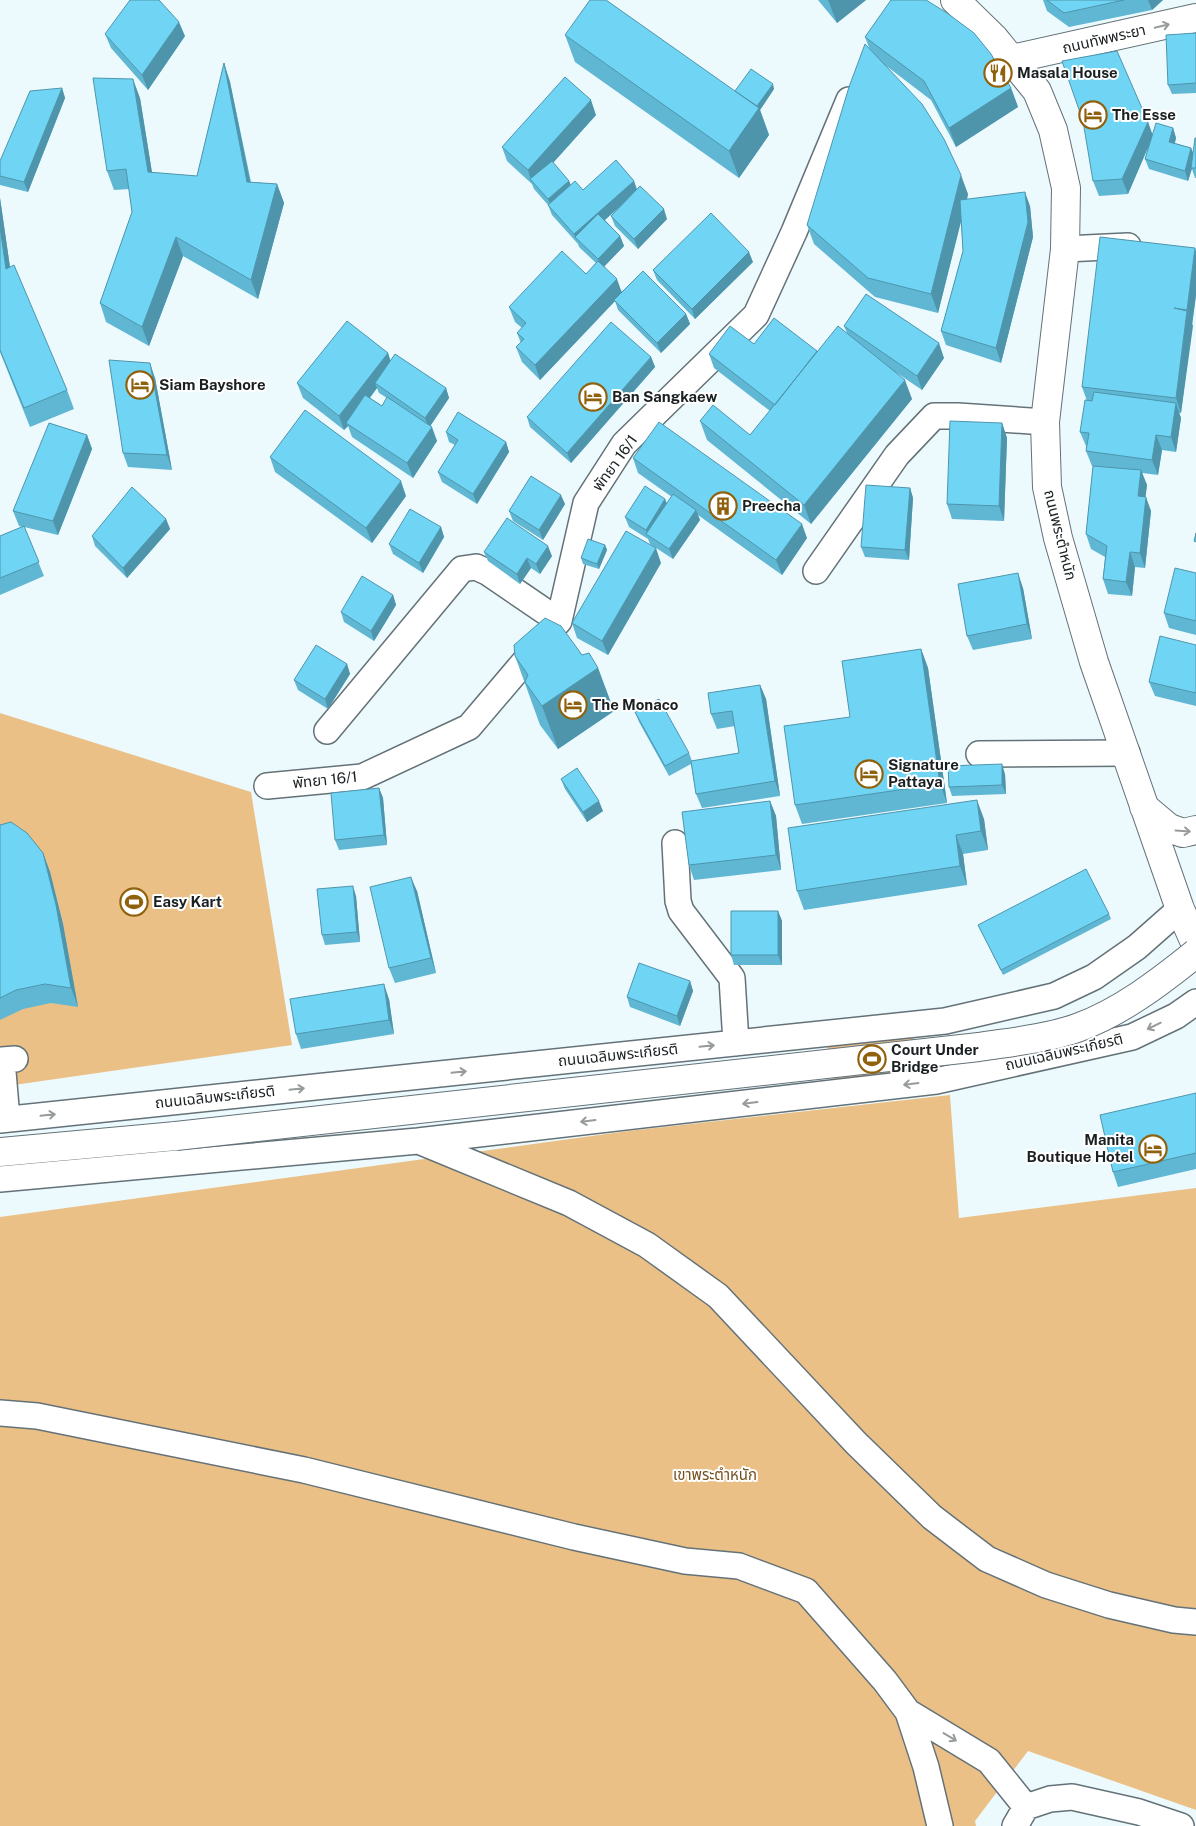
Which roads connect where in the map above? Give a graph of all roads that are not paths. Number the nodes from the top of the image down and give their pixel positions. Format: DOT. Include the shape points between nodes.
graph roads {
  1 [pos="955,0"];
  2 [pos="1196,18"];
  3 [pos="1012,59"];
  4 [pos="859,75"];
  5 [pos="1128,246"];
  6 [pos="1065,249"];
  7 [pos="1046,422"];
  8 [pos="816,571"];
  9 [pos="559,621"];
  10 [pos="327,731"];
  11 [pos="1127,753"];
  12 [pos="979,754"];
  13 [pos="267,786"];
  14 [pos="1144,807"];
  15 [pos="1196,830"];
  16 [pos="675,843"];
  17 [pos="1188,898"];
  18 [pos="1196,945"];
  19 [pos="1196,953"];
  20 [pos="1196,1002"];
  21 [pos="945,1021"];
  22 [pos="736,1043"];
  23 [pos="16,1059"];
  24 [pos="957,1078"];
  25 [pos="3,1120"];
  26 [pos="418,1141"];
  27 [pos="0,1152"];
  28 [pos="0,1179"];
  29 [pos="0,1413"];
  30 [pos="1196,1622"];
  31 [pos="908,1712"];
  32 [pos="1020,1817"];
  33 [pos="940,1826"];
  34 [pos="1181,1826"];
  1 -- 3 [label="main road, ถนนพระตำหนัก"];
  3 -- 2 [label="main road, ถนนทัพพระยา, one-way"];
  3 -- 6 [label="main road, ถนนพระตำหนัก" via="1037,91 1053,130 1066,188"];
  4 -- 9 [label="street, พัทยา 16/1" via="756,315 624,444 586,503"];
  5 -- 6 [label="street"];
  6 -- 7 [label="main road, ถนนพระตำหนัก"];
  7 -- 8 [label="street" via="934,416 897,455"];
  7 -- 11 [label="main road, ถนนพระตำหนัก" via="1047,487 1058,538 1094,662"];
  9 -- 10 [label="street" via="487,572 476,567 462,569"];
  9 -- 13 [label="street, พัทยา 16/1" via="469,727 362,777"];
  11 -- 12 [label="street"];
  11 -- 14 [label="main road, ถนนพระตำหนัก"];
  14 -- 15 [label="main road, one-way" via="1169,828 1184,833"];
  14 -- 17 [label="main road, ถนนพระตำหนัก"];
  16 -- 22 [label="street" via="681,911 732,978"];
  17 -- 18 [label="main road, ถนนพระตำหนัก"];
  17 -- 21 [label="street, ถนนเฉลิมพระเกียรติ" via="1137,946 1094,977 1054,996"];
  19 -- 27 [label="main road, bridge" via="1122,1006 1077,1028 1031,1039 176,1136"];
  20 -- 24 [label="street, ถนนเฉลิมพระเกียรติ, one-way" via="1176,1016 1132,1037"];
  21 -- 22 [label="street, ถนนเฉลิมพระเกียรติ"];
  21 -- 24 [label="street" via="964,1044 964,1061"];
  25 -- 22 [label="street, ถนนเฉลิมพระเกียรติ, one-way"];
  23 -- 25 [label="street" via="2,1060"];
  24 -- 26 [label="street, ถนนเฉลิมพระเกียรติ, one-way"];
  26 -- 28 [label="street, ถนนเฉลิมพระเกียรติ"];
  26 -- 30 [label="street" via="569,1203 647,1245 718,1296 932,1517 987,1559 1046,1585 1109,1605"];
  29 -- 31 [label="street" via="37,1416 304,1470 676,1559 739,1566 806,1591"];
  31 -- 32 [label="street, one-way" via="989,1760"];
  31 -- 33 [label="street"];
  32 -- 34 [label="street" via="1050,1799 1072,1797 1139,1812"];
}
